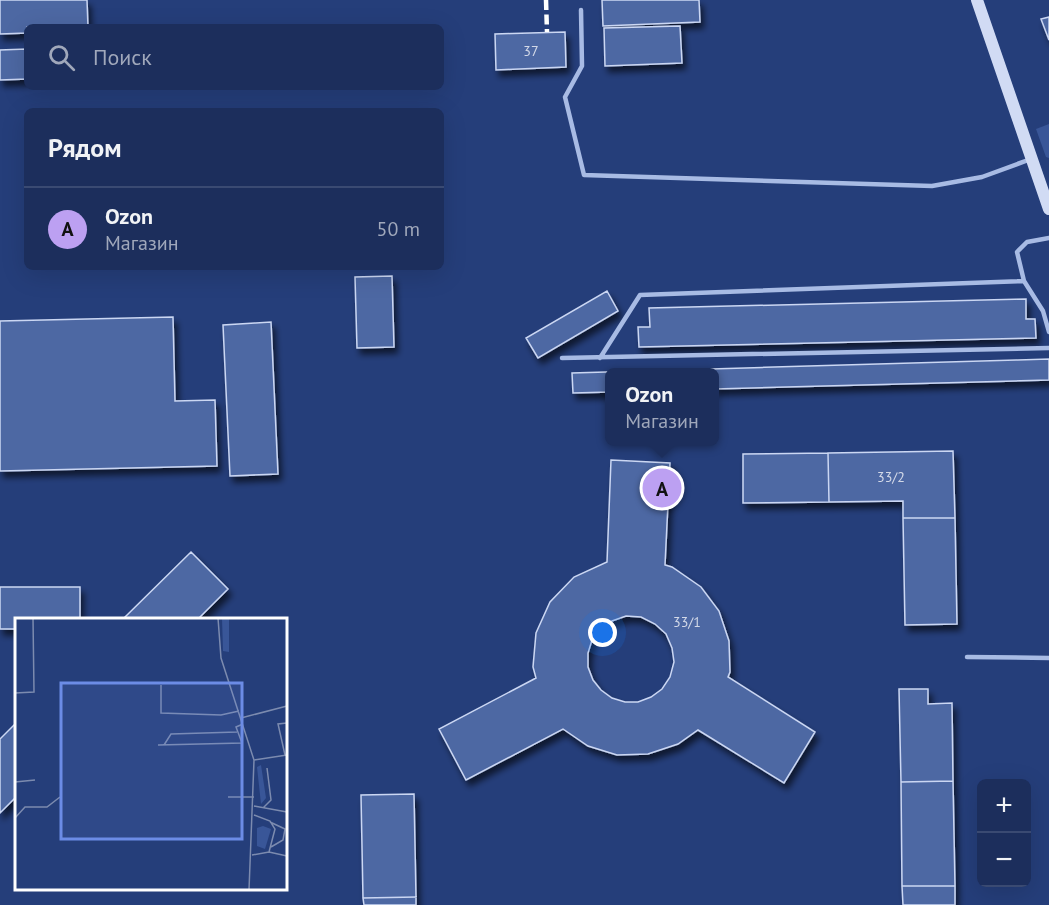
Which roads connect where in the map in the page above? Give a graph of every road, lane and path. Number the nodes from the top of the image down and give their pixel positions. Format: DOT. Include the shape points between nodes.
graph roads {
  1 [pos="977,0"];
  2 [pos="580,10"];
  3 [pos="1031,159"];
  4 [pos="1048,205"];
  5 [pos="1049,238"];
  6 [pos="1024,281"];
  7 [pos="1049,332"];
  8 [pos="1049,348"];
  9 [pos="562,358"];
  10 [pos="600,358"];
  11 [pos="968,657"];
  12 [pos="1049,658"];
  1 -- 3 [label="main road"];
  2 -- 3 [label="lane" via="582,66 565,97 584,175 932,186 982,177"];
  3 -- 4 [label="main road"];
  5 -- 6 [label="lane" via="1027,242 1017,252"];
  6 -- 7 [label="lane" via="1043,311"];
  6 -- 10 [label="lane" via="640,295"];
  8 -- 10 [label="lane"];
  9 -- 10 [label="lane"];
  11 -- 12 [label="lane"];
}
